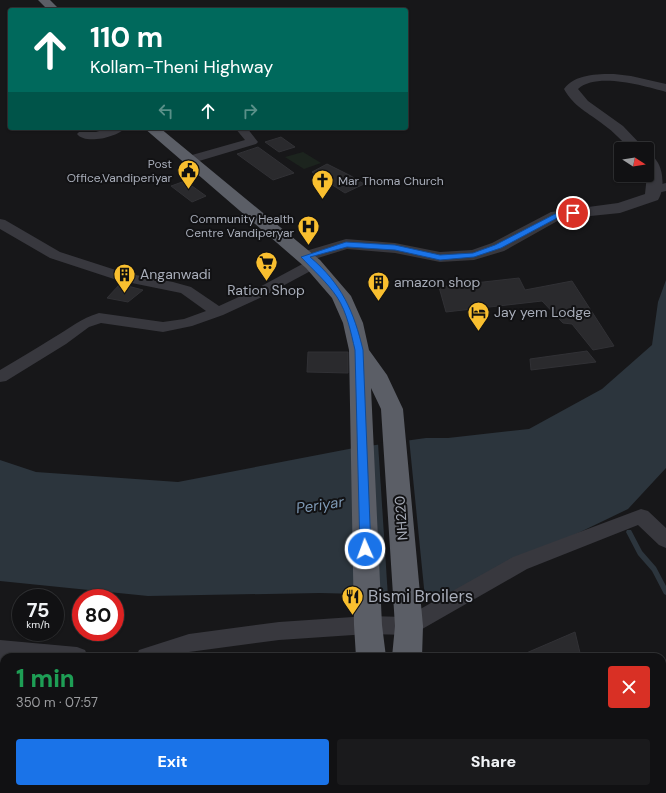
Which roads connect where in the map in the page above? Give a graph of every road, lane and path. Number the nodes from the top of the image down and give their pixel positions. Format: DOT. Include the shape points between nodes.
graph roads {
  1 [pos="44,0"];
  2 [pos="52,8"];
  3 [pos="666,88"];
  4 [pos="114,130"];
  5 [pos="153,130"];
  6 [pos="243,130"];
  7 [pos="83,134"];
  8 [pos="631,142"];
  9 [pos="189,160"];
  10 [pos="654,179"];
  11 [pos="659,189"];
  12 [pos="0,223"];
  13 [pos="309,260"];
  14 [pos="218,312"];
  15 [pos="359,350"];
  16 [pos="0,377"];
  17 [pos="666,540"];
  18 [pos="368,626"];
  19 [pos="409,626"];
  20 [pos="0,650"];
  21 [pos="33,653"];
  22 [pos="159,653"];
  23 [pos="371,653"];
  24 [pos="407,653"];
  1 -- 2 [label="highway"];
  3 -- 8 [label="street" via="616,77 584,80 575,83 571,89 574,96 585,106 610,122"];
  4 -- 7 [label="street" via="105,134"];
  5 -- 9 [label="highway"];
  6 -- 9 [label="street" via="252,142"];
  9 -- 13 [label="highway"];
  10 -- 11 [label="street"];
  11 -- 13 [label="street" via="652,197 620,208 557,215 498,246 474,255 440,258 395,248 346,244"];
  12 -- 14 [label="street" via="55,255 122,277 186,290"];
  13 -- 14 [label="street" via="259,293"];
  13 -- 15 [label="highway" via="341,296 353,324"];
  14 -- 16 [label="street" via="163,328 99,318 84,324"];
  15 -- 18 [label="highway"];
  15 -- 19 [label="highway, NH220" via="376,375 392,409"];
  17 -- 19 [label="street" via="641,516 520,563"];
  18 -- 19 [label="street"];
  18 -- 22 [label="street" via="279,631 189,643"];
  18 -- 23 [label="highway"];
  19 -- 24 [label="highway, NH220"];
  20 -- 21 [label="street"];
}
